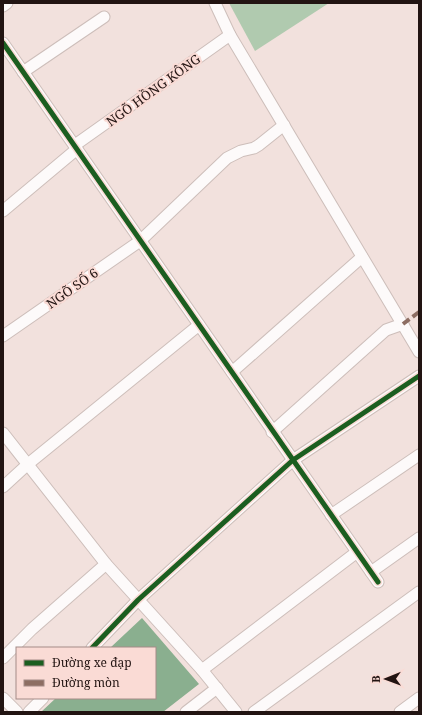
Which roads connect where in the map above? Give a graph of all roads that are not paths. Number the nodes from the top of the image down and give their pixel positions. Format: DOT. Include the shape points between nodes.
graph roads {
  1 [pos="7,3"];
  2 [pos="215,3"];
  3 [pos="3,6"];
  4 [pos="104,17"];
  5 [pos="230,34"];
  6 [pos="3,43"];
  7 [pos="23,72"];
  8 [pos="284,125"];
  9 [pos="76,147"];
  10 [pos="3,211"];
  11 [pos="140,241"];
  12 [pos="362,257"];
  13 [pos="403,324"];
  14 [pos="199,325"];
  15 [pos="3,336"];
  16 [pos="419,352"];
  17 [pos="232,372"];
  18 [pos="419,376"];
  19 [pos="272,432"];
  20 [pos="3,433"];
  21 [pos="419,455"];
  22 [pos="293,460"];
  23 [pos="28,464"];
  24 [pos="3,487"];
  25 [pos="331,515"];
  26 [pos="419,538"];
  27 [pos="357,552"];
  28 [pos="106,564"];
  29 [pos="371,572"];
  30 [pos="378,582"];
  31 [pos="419,592"];
  32 [pos="138,600"];
  33 [pos="93,647"];
  34 [pos="3,658"];
  35 [pos="202,670"];
  36 [pos="217,688"];
  37 [pos="3,698"];
  38 [pos="419,698"];
  39 [pos="42,699"];
  40 [pos="17,712"];
  41 [pos="29,712"];
  42 [pos="186,712"];
  43 [pos="236,712"];
  44 [pos="254,712"];
  45 [pos="400,712"];
  1 -- 3 [label="street"];
  2 -- 5 [label="street"];
  4 -- 7 [label="street"];
  5 -- 8 [label="street"];
  5 -- 9 [label="street, NGÕ HỒNG KÔNG"];
  6 -- 7 [label="street"];
  7 -- 9 [label="street"];
  8 -- 11 [label="street, NGÕ SỐ 6" via="260,145 227,158"];
  8 -- 12 [label="street"];
  9 -- 10 [label="street, NGÕ HỒNG KÔNG"];
  9 -- 11 [label="street"];
  11 -- 14 [label="street"];
  11 -- 15 [label="street, NGÕ SỐ 6"];
  12 -- 13 [label="street"];
  12 -- 17 [label="street"];
  13 -- 16 [label="street"];
  13 -- 19 [label="street" via="386,330"];
  14 -- 17 [label="street"];
  14 -- 23 [label="street"];
  17 -- 19 [label="street"];
  18 -- 22 [label="street"];
  19 -- 22 [label="street"];
  20 -- 23 [label="street"];
  21 -- 25 [label="street"];
  22 -- 25 [label="street"];
  22 -- 32 [label="street"];
  23 -- 24 [label="street"];
  23 -- 28 [label="street"];
  25 -- 27 [label="street"];
  26 -- 29 [label="street"];
  27 -- 29 [label="street"];
  27 -- 35 [label="street"];
  28 -- 32 [label="street"];
  28 -- 34 [label="street"];
  29 -- 30 [label="street"];
  31 -- 44 [label="street"];
  32 -- 33 [label="street"];
  32 -- 35 [label="street"];
  35 -- 36 [label="street"];
  36 -- 42 [label="street"];
  36 -- 43 [label="street"];
  37 -- 40 [label="street"];
  38 -- 45 [label="street"];
  39 -- 41 [label="street"];
}
